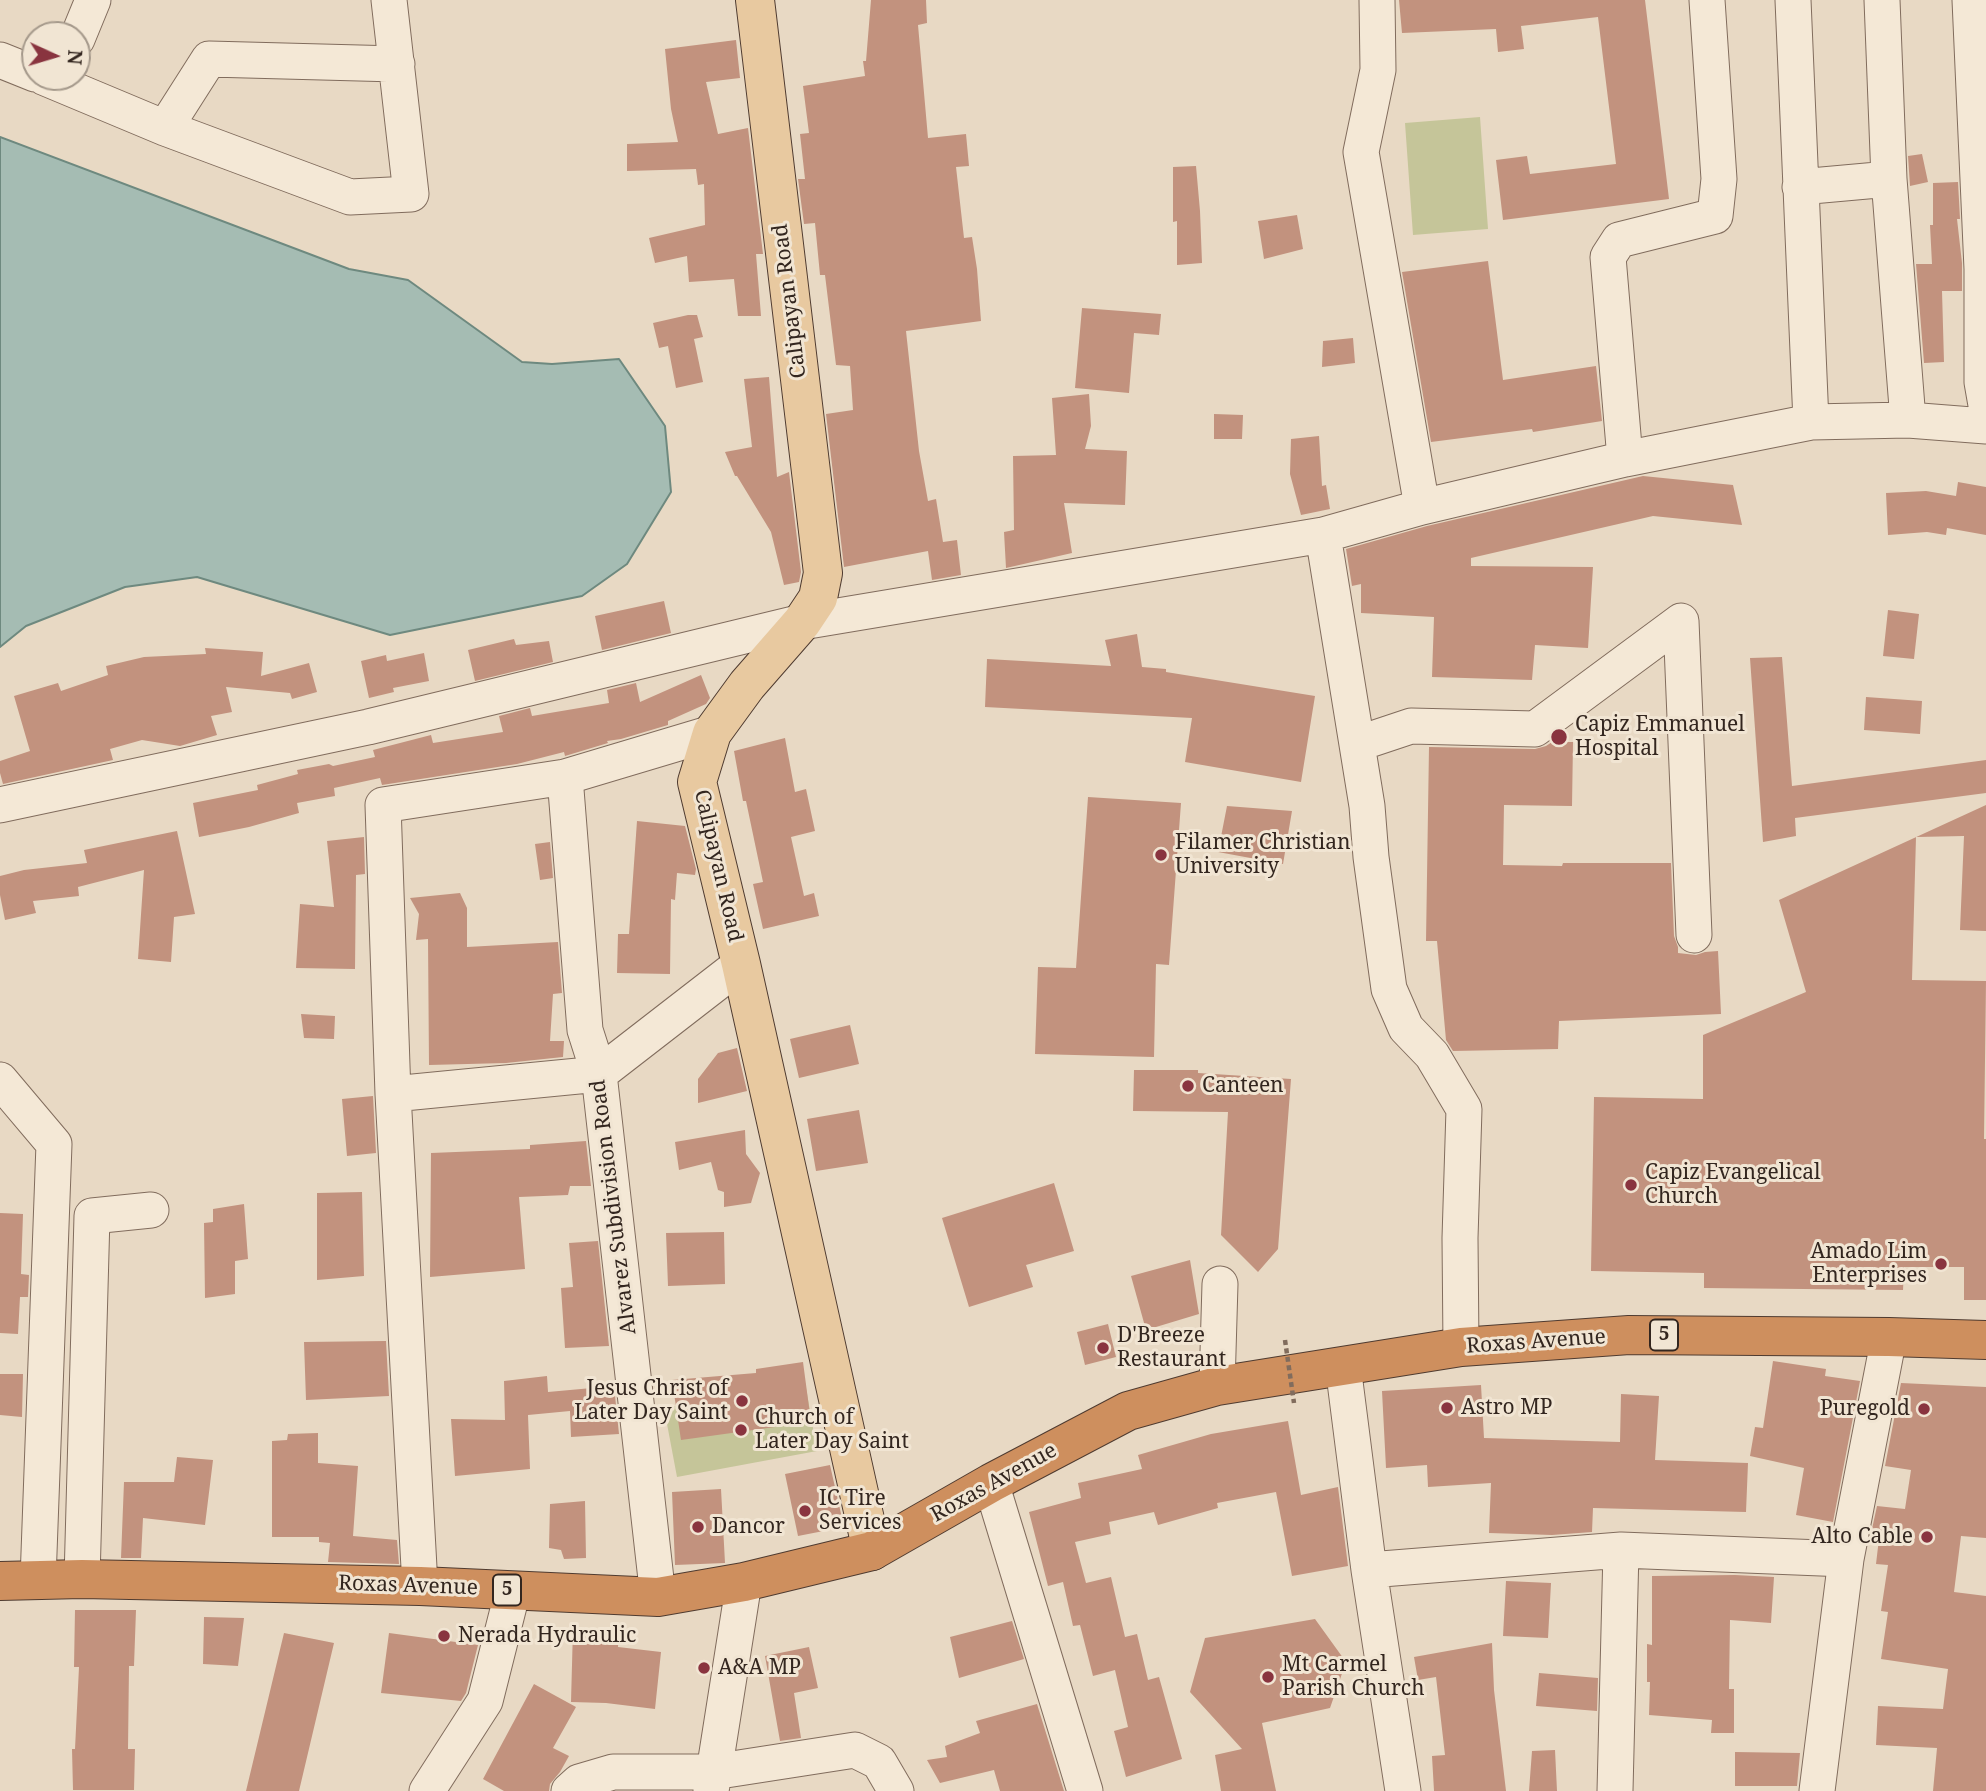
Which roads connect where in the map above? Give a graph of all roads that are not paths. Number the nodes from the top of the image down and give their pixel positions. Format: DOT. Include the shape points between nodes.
graph roads {
  1 [pos="93,0"];
  2 [pos="389,0"];
  3 [pos="755,0"];
  4 [pos="1377,0"];
  5 [pos="1707,0"];
  6 [pos="1793,0"];
  7 [pos="1882,0"];
  8 [pos="1976,7"];
  9 [pos="84,21"];
  10 [pos="0,60"];
  11 [pos="397,64"];
  12 [pos="21,68"];
  13 [pos="1981,88"];
  14 [pos="79,91"];
  15 [pos="165,128"];
  16 [pos="1889,179"];
  17 [pos="1800,187"];
  18 [pos="1984,269"];
  19 [pos="1985,389"];
  20 [pos="1908,420"];
  21 [pos="1811,422"];
  22 [pos="1986,426"];
  23 [pos="1625,459"];
  24 [pos="1422,507"];
  25 [pos="1323,535"];
  26 [pos="802,622"];
  27 [pos="712,733"];
  28 [pos="1357,744"];
  29 [pos="565,776"];
  30 [pos="0,805"];
  31 [pos="1694,935"];
  32 [pos="741,964"];
  33 [pos="599,1074"];
  34 [pos="0,1080"];
  35 [pos="393,1094"];
  36 [pos="151,1210"];
  37 [pos="1220,1284"];
  38 [pos="1889,1337"];
  39 [pos="1986,1340"];
  40 [pos="1461,1347"];
  41 [pos="1343,1366"];
  42 [pos="1217,1386"];
  43 [pos="991,1483"];
  44 [pos="1621,1550"];
  45 [pos="872,1551"];
  46 [pos="1846,1559"];
  47 [pos="1369,1570"];
  48 [pos="82,1579"];
  49 [pos="38,1580"];
  50 [pos="0,1581"];
  51 [pos="744,1582"];
  52 [pos="420,1586"];
  53 [pos="513,1590"];
  54 [pos="658,1597"];
  55 [pos="712,1781"];
  56 [pos="426,1791"];
  57 [pos="569,1791"];
  58 [pos="896,1791"];
  59 [pos="1085,1791"];
  60 [pos="1403,1791"];
  61 [pos="1615,1791"];
  62 [pos="1817,1791"];
  1 -- 9 [label="street"];
  2 -- 11 [label="street"];
  3 -- 26 [label="main road, Calipayan Road" via="823,573 818,598"];
  4 -- 24 [label="street" via="1378,70 1361,152"];
  5 -- 23 [label="street" via="1718,179 1715,216 1619,240 1608,257"];
  6 -- 17 [label="street"];
  7 -- 16 [label="street"];
  8 -- 13 [label="street"];
  10 -- 12 [label="street"];
  11 -- 15 [label="street" via="209,59"];
  11 -- 15 [label="street" via="411,194 350,197"];
  13 -- 18 [label="street"];
  14 -- 15 [label="street"];
  16 -- 17 [label="street"];
  16 -- 20 [label="street"];
  17 -- 21 [label="street"];
  18 -- 19 [label="street"];
  20 -- 21 [label="street"];
  20 -- 22 [label="street"];
  21 -- 23 [label="street"];
  23 -- 24 [label="street"];
  24 -- 25 [label="street"];
  25 -- 26 [label="street"];
  25 -- 28 [label="street"];
  26 -- 27 [label="main road, Calipayan Road"];
  26 -- 30 [label="street" via="368,727"];
  27 -- 29 [label="street"];
  27 -- 32 [label="main road, Calipayan Road" via="696,782"];
  28 -- 31 [label="street" via="1410,726 1535,729 1681,621"];
  28 -- 40 [label="street" via="1389,989 1406,1028 1432,1055 1464,1109"];
  29 -- 33 [label="street, Alvarez Subdivision Road" via="585,1030"];
  29 -- 35 [label="street" via="383,805"];
  32 -- 33 [label="street"];
  32 -- 45 [label="main road, Calipayan Road"];
  33 -- 35 [label="street"];
  33 -- 54 [label="street, Alvarez Subdivision Road"];
  34 -- 49 [label="street" via="54,1144"];
  35 -- 52 [label="street"];
  36 -- 48 [label="street" via="92,1216"];
  37 -- 42 [label="street"];
  38 -- 39 [label="highway, Roxas Avenue / 5"];
  38 -- 40 [label="highway, Roxas Avenue / 5" via="1629,1335"];
  38 -- 46 [label="street"];
  40 -- 41 [label="highway, Roxas Avenue / 5"];
  41 -- 42 [label="highway, Roxas Avenue / 5"];
  41 -- 47 [label="street"];
  42 -- 43 [label="highway, Roxas Avenue / 5" via="1128,1411"];
  43 -- 45 [label="highway, Roxas Avenue / 5"];
  43 -- 59 [label="street"];
  44 -- 46 [label="street"];
  44 -- 47 [label="street"];
  44 -- 61 [label="street"];
  45 -- 51 [label="highway, Roxas Avenue / 5"];
  46 -- 62 [label="street"];
  47 -- 60 [label="street"];
  48 -- 49 [label="highway, Roxas Avenue / 5"];
  48 -- 52 [label="highway, Roxas Avenue / 5"];
  49 -- 50 [label="highway, Roxas Avenue / 5"];
  51 -- 54 [label="highway, Roxas Avenue / 5"];
  51 -- 55 [label="street"];
  52 -- 53 [label="highway, Roxas Avenue / 5"];
  53 -- 54 [label="highway, Roxas Avenue / 5"];
  53 -- 56 [label="street" via="485,1701"];
  55 -- 57 [label="street" via="613,1772 579,1782"];
  55 -- 58 [label="street" via="855,1750 879,1762"];
}
